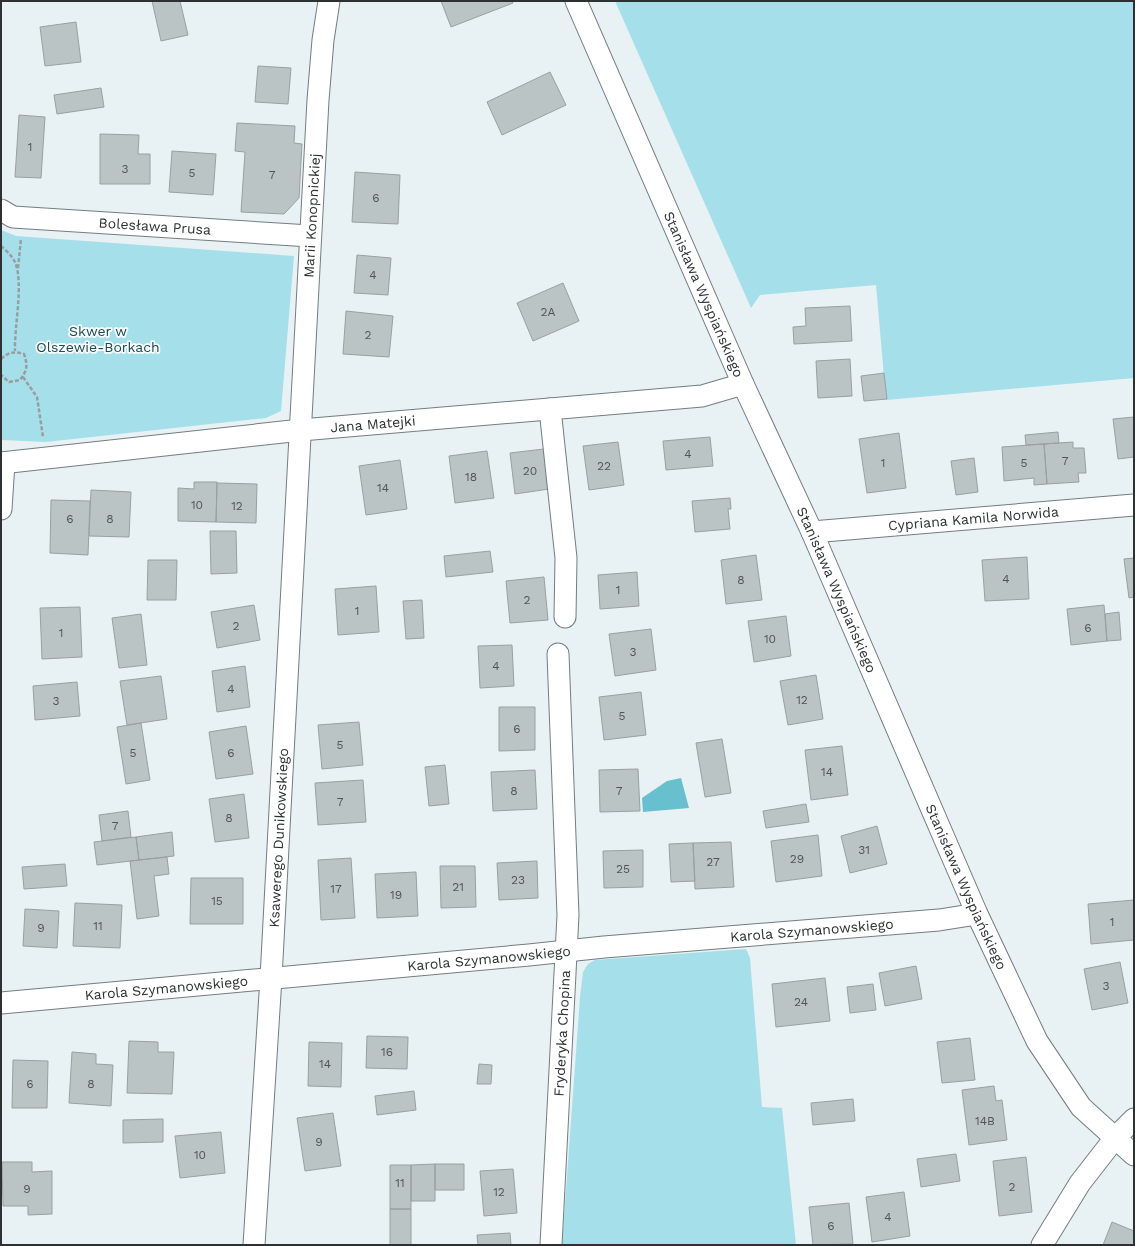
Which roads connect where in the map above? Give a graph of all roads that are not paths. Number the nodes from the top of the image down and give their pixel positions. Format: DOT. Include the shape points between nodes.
graph roads {
  1 [pos="329,1"];
  2 [pos="576,1"];
  3 [pos="1,210"];
  4 [pos="310,236"];
  5 [pos="743,384"];
  6 [pos="550,409"];
  7 [pos="301,430"];
  8 [pos="2,463"];
  9 [pos="1134,505"];
  10 [pos="1,509"];
  11 [pos="812,532"];
  12 [pos="565,617"];
  13 [pos="558,654"];
  14 [pos="977,914"];
  15 [pos="567,951"];
  16 [pos="271,978"];
  17 [pos="1,1003"];
  18 [pos="1134,1119"];
  19 [pos="1114,1138"];
  20 [pos="1134,1155"];
  21 [pos="254,1245"];
  22 [pos="551,1245"];
  23 [pos="1042,1245"];
  1 -- 4 [label="street, Marii Konopnickiej" via="319,85"];
  2 -- 5 [label="street, Stanisława Wyspiańskiego"];
  3 -- 4 [label="street, Bolesława Prusa" via="13,216 23,217"];
  4 -- 7 [label="street, Marii Konopnickiej"];
  5 -- 6 [label="street, Jana Matejki" via="702,396"];
  5 -- 11 [label="street, Stanisława Wyspiańskiego"];
  6 -- 7 [label="street, Jana Matejki"];
  6 -- 12 [label="street" via="566,558"];
  7 -- 8 [label="street, Jana Matejki"];
  7 -- 16 [label="street, Ksawerego Dunikowskiego"];
  8 -- 10 [label="street"];
  9 -- 11 [label="street, Cypriana Kamila Norwida"];
  11 -- 14 [label="street, Stanisława Wyspiańskiego"];
  13 -- 15 [label="street, Fryderyka Chopina" via="568,915"];
  14 -- 15 [label="street, Karola Szymanowskiego" via="939,920"];
  14 -- 19 [label="street, Stanisława Wyspiańskiego" via="1037,1040 1081,1107"];
  15 -- 16 [label="street, Karola Szymanowskiego"];
  15 -- 22 [label="street, Fryderyka Chopina"];
  16 -- 17 [label="street, Karola Szymanowskiego"];
  16 -- 21 [label="street, Ksawerego Dunikowskiego"];
  18 -- 19 [label="street"];
  19 -- 20 [label="street, Stanisława Wyspiańskiego"];
  19 -- 23 [label="street" via="1080,1183"];
}
